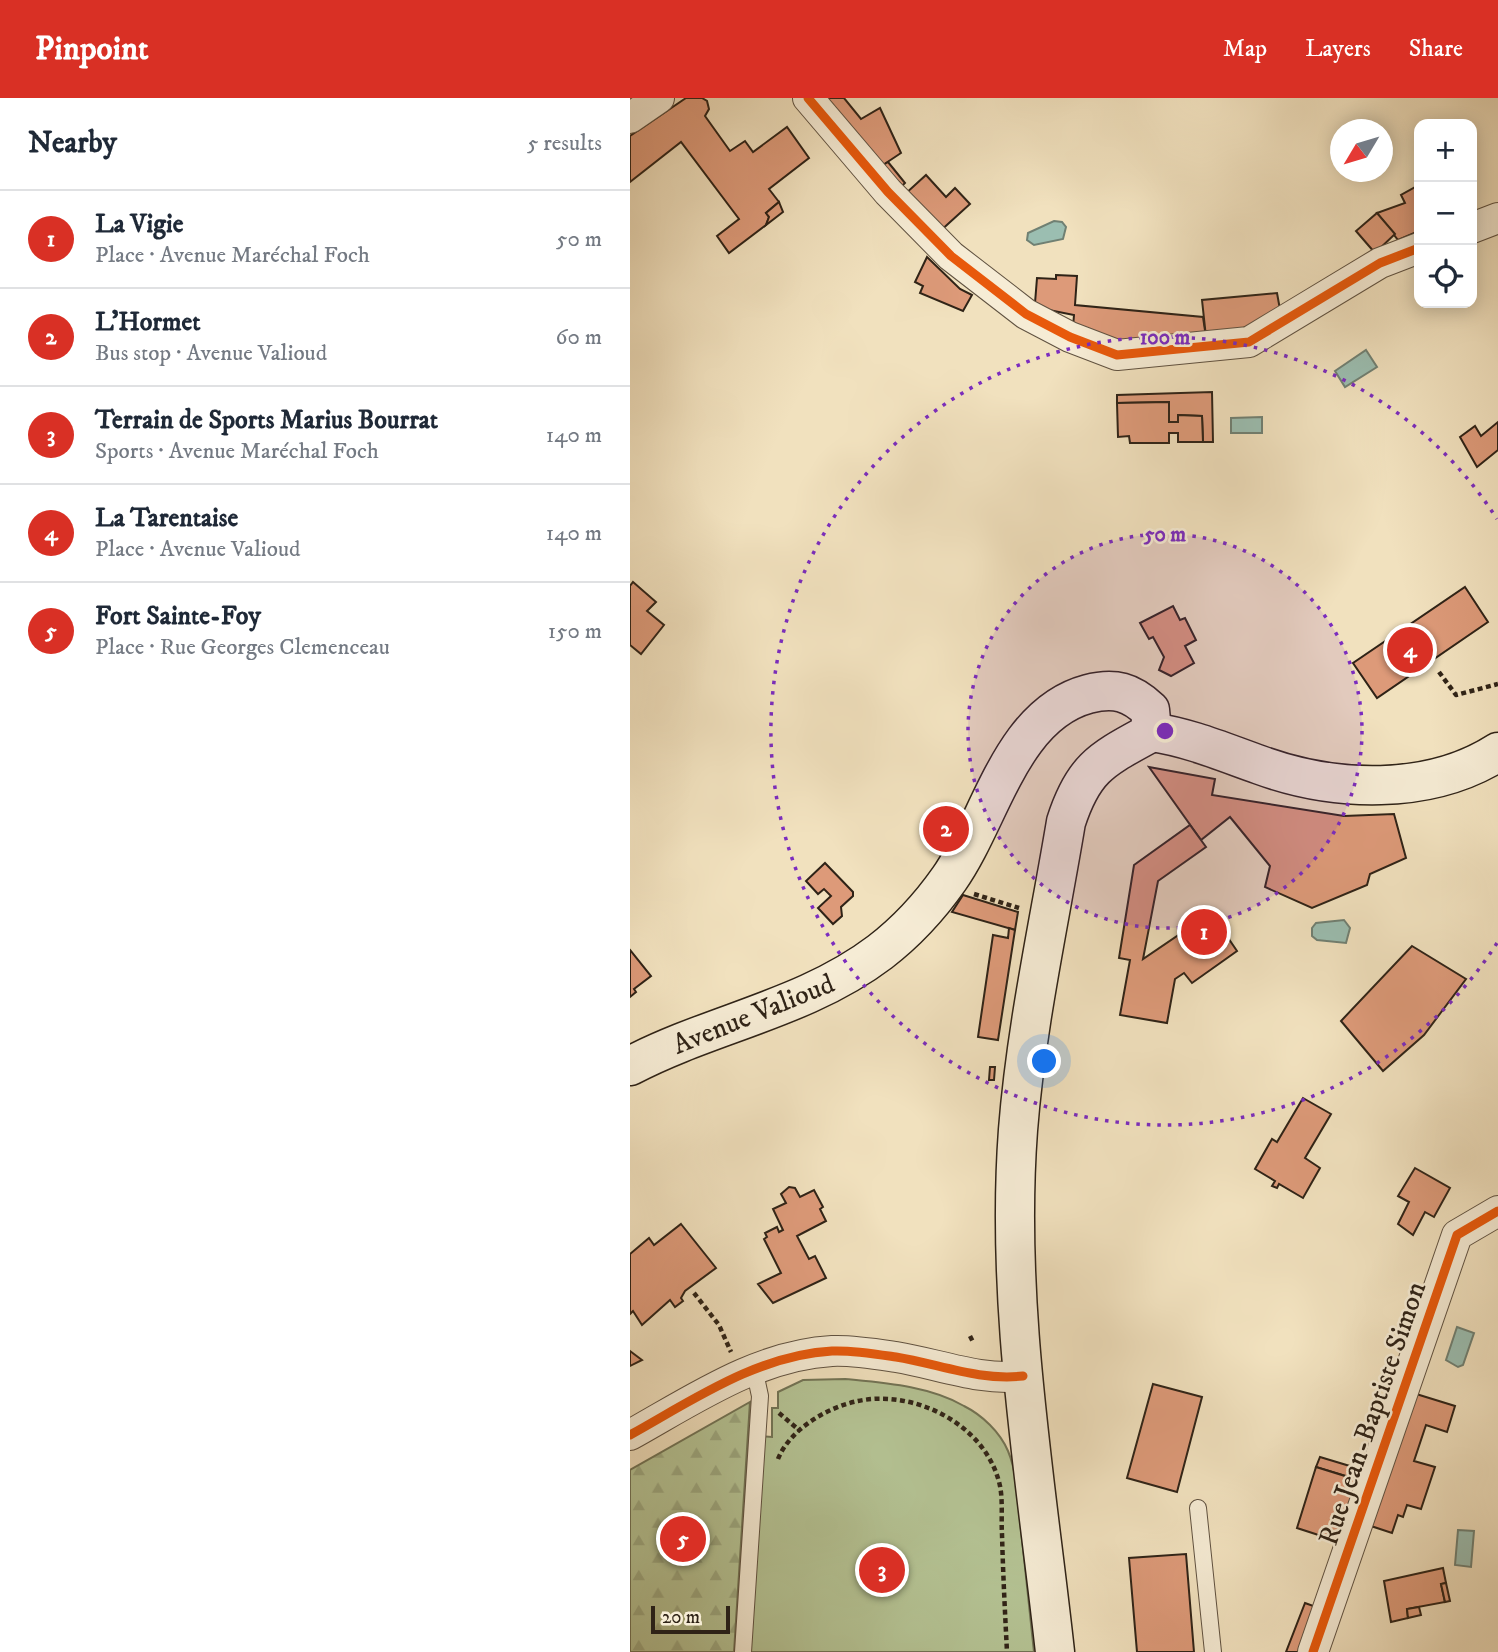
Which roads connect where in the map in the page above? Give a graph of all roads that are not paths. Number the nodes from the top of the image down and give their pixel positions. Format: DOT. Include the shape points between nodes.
graph roads {
  1 [pos="659,98"];
  2 [pos="808,98"];
  3 [pos="630,118"];
  4 [pos="1498,218"];
  5 [pos="1477,226"];
  6 [pos="1414,250"];
  7 [pos="1152,732"];
  8 [pos="1498,752"];
  9 [pos="630,1066"];
  10 [pos="1498,1211"];
  11 [pos="743,1361"];
  12 [pos="1023,1376"];
  13 [pos="630,1435"];
  14 [pos="1198,1508"];
  15 [pos="743,1652"];
  16 [pos="1055,1652"];
  17 [pos="1213,1652"];
  18 [pos="1313,1652"];
  1 -- 3 [label="street"];
  2 -- 6 [label="street" via="888,192 951,256 1026,314 1117,355 1249,342 1380,263"];
  4 -- 5 [label="street"];
  7 -- 8 [label="main road" via="1198,741 1317,781 1362,785 1446,776"];
  7 -- 9 [label="main road, Avenue Valioud" via="1150,710 1134,694 1102,691 1061,704 1037,724 1018,752 950,878 917,919 882,950 815,993 666,1047"];
  7 -- 12 [label="main road" via="1086,776 1066,822 1018,1131 1016,1294"];
  10 -- 18 [label="street, Rue Jean-Baptiste Simon" via="1457,1235"];
  11 -- 12 [label="street" via="834,1350 897,1357 988,1377"];
  11 -- 13 [label="street"];
  11 -- 15 [label="lane" via="760,1395"];
  12 -- 16 [label="main road"];
  14 -- 17 [label="lane"];
}
